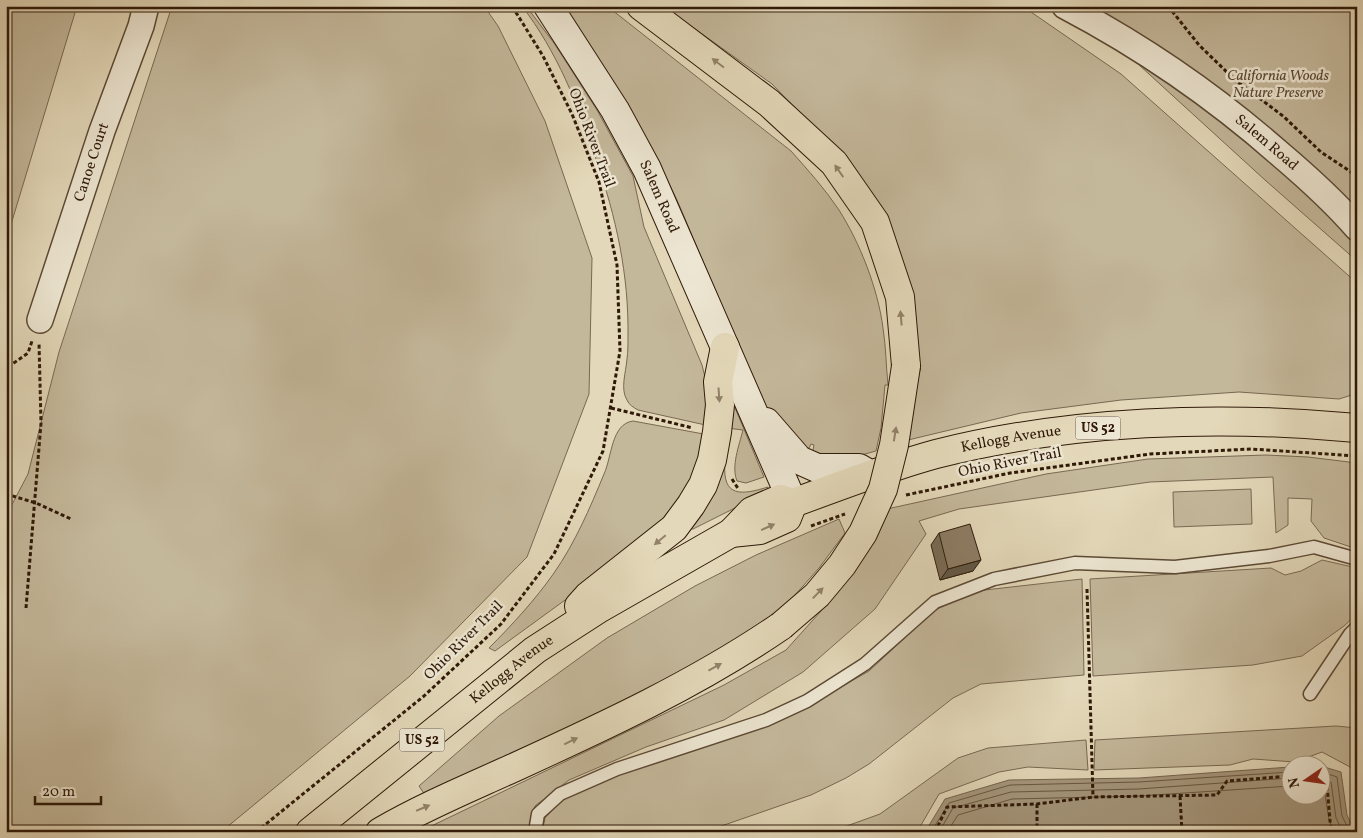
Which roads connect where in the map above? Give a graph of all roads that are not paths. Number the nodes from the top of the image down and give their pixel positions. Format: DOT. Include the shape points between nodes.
graph roads {
  1 [pos="146,6"];
  2 [pos="548,6"];
  3 [pos="641,6"];
  4 [pos="1065,6"];
  5 [pos="1357,228"];
  6 [pos="40,320"];
  7 [pos="724,347"];
  8 [pos="748,400"];
  9 [pos="1357,428"];
  10 [pos="870,476"];
  11 [pos="793,503"];
  12 [pos="1357,559"];
  13 [pos="1357,627"];
  14 [pos="535,650"];
  15 [pos="1310,694"];
  16 [pos="310,832"];
  17 [pos="380,832"];
  18 [pos="535,832"];
  1 -- 6 [label="street, Canoe Court"];
  2 -- 7 [label="street, Salem Road" via="615,110 647,169"];
  17 -- 3 [label="main road, one-way, bridge" via="411,813 568,743 746,650 817,595 863,533 883,489 894,445 906,366 900,297 875,222 834,163 769,102"];
  4 -- 5 [label="street, Salem Road" via="1177,72 1242,121 1303,174"];
  7 -- 8 [label="street, Salem Road"];
  7 -- 14 [label="main road, one-way" via="712,460 691,505 674,528 588,596"];
  8 -- 10 [label="street, Salem Road" via="799,460 817,468 859,468"];
  8 -- 11 [label="street, Salem Road"];
  9 -- 10 [label="main road, Kellogg Avenue / US 52" via="1221,420 1110,426 987,443 935,455"];
  10 -- 11 [label="main road, Kellogg Avenue / US 52"];
  11 -- 14 [label="main road, Kellogg Avenue / US 52" via="780,499 752,511 731,533 600,608"];
  12 -- 18 [label="lane" via="1314,547 1175,567 1075,563 994,579 935,602 865,664 807,701 766,720 617,769 560,794 538,814"];
  13 -- 15 [label="lane"];
  14 -- 16 [label="main road, Kellogg Avenue / US 52"];
}
